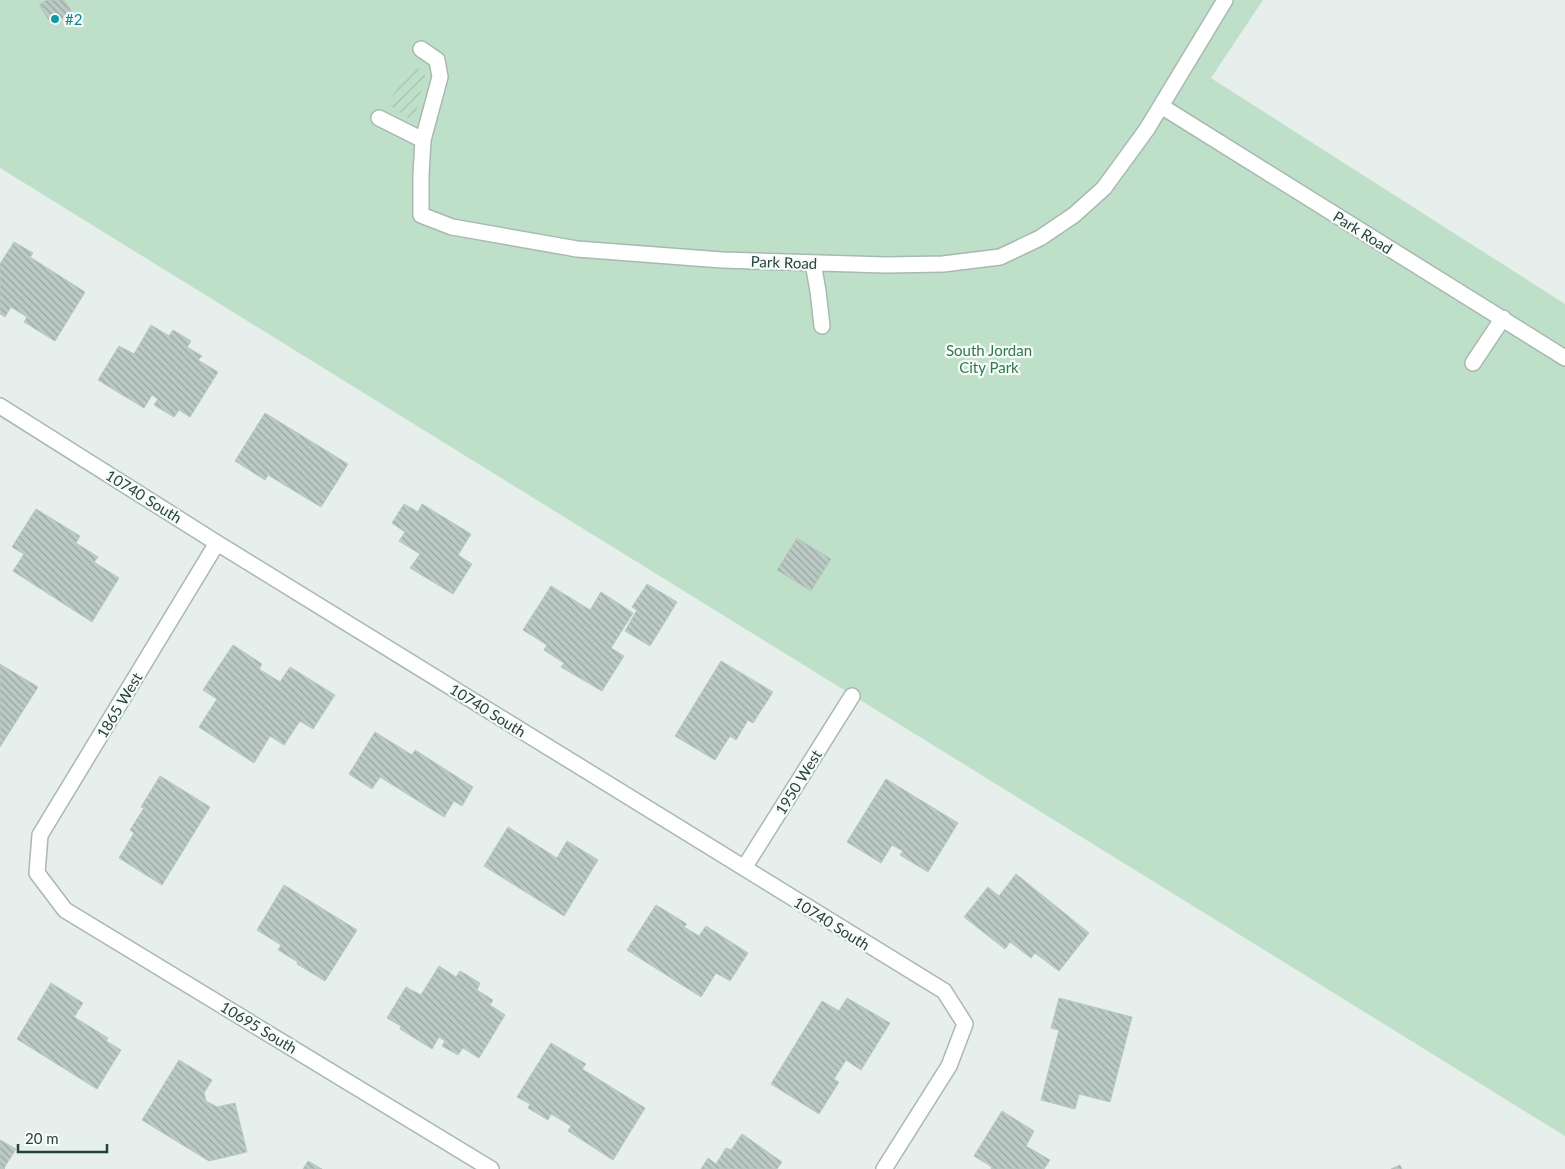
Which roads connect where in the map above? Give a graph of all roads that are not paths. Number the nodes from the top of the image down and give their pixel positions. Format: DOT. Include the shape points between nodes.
graph roads {
  1 [pos="1225,0"];
  2 [pos="420,49"];
  3 [pos="1161,106"];
  4 [pos="379,118"];
  5 [pos="423,140"];
  6 [pos="813,263"];
  7 [pos="1503,318"];
  8 [pos="822,326"];
  9 [pos="1565,358"];
  10 [pos="1473,363"];
  11 [pos="0,406"];
  12 [pos="217,543"];
  13 [pos="852,696"];
  14 [pos="744,868"];
  15 [pos="38,874"];
  16 [pos="491,1169"];
  17 [pos="884,1169"];
  1 -- 3 [label="street, Park Road"];
  2 -- 5 [label="street" via="437,60 440,77"];
  3 -- 6 [label="street, Park Road" via="1104,188 1074,215 1040,238 1000,257 886,266"];
  3 -- 7 [label="street, Park Road"];
  4 -- 5 [label="street"];
  5 -- 6 [label="street, Park Road" via="421,214 452,227 577,249"];
  6 -- 8 [label="street"];
  7 -- 9 [label="street, Park Road"];
  7 -- 10 [label="street"];
  11 -- 12 [label="street, 10740 South"];
  12 -- 14 [label="street, 10740 South"];
  12 -- 15 [label="street, 1865 West" via="40,835"];
  13 -- 14 [label="street, 1950 West"];
  14 -- 17 [label="street, 10740 South" via="944,992 965,1024 949,1066"];
  15 -- 16 [label="street, 10695 South" via="66,910"];
}
